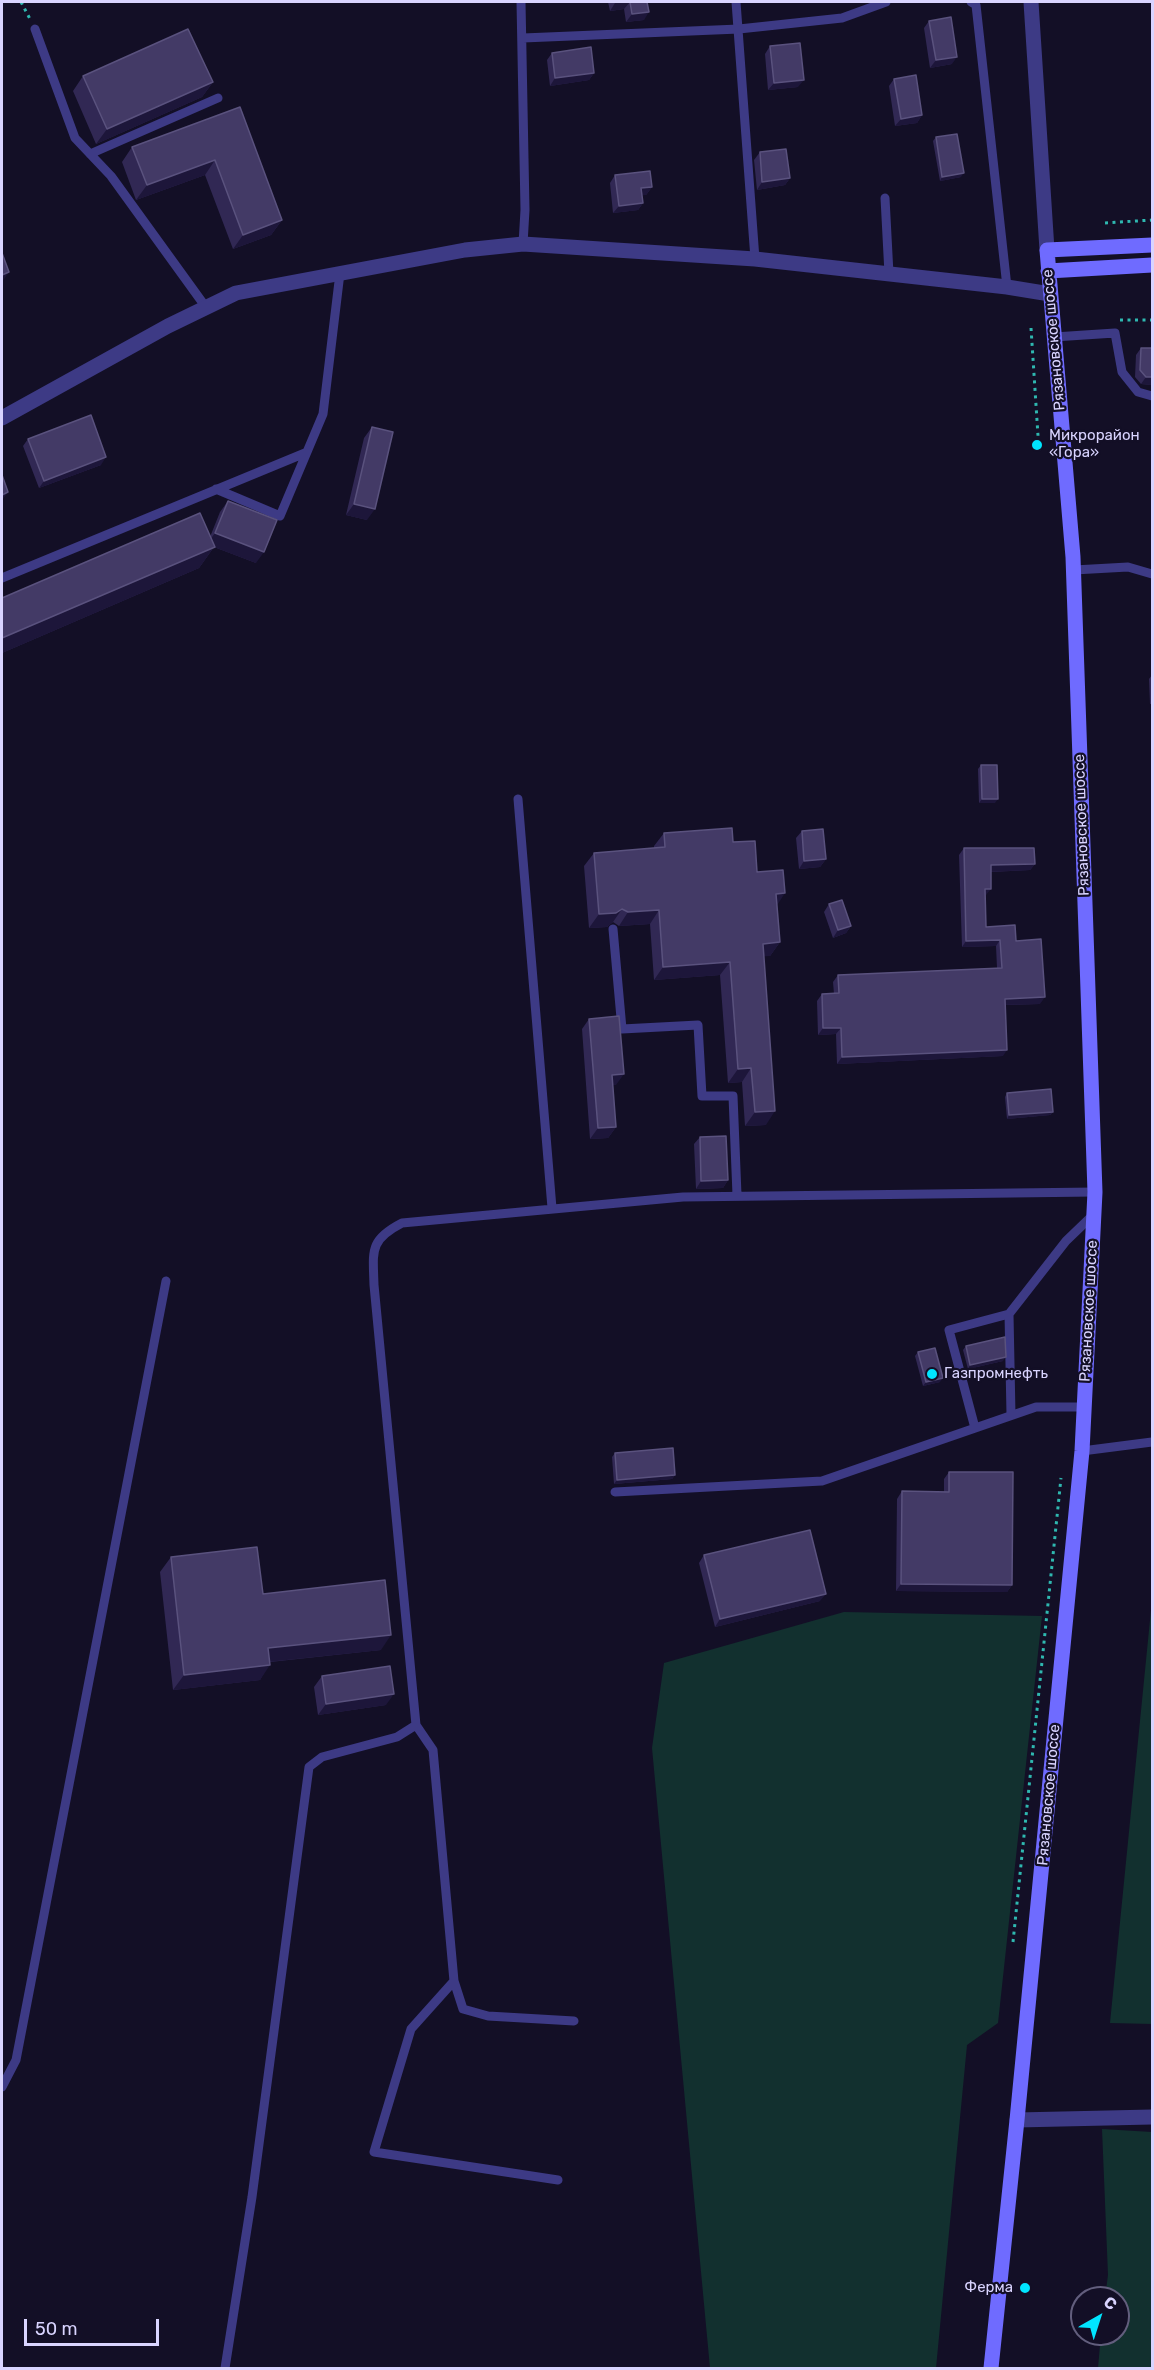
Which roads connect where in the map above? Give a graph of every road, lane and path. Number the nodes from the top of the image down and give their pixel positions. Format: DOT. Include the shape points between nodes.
graph roads {
  1 [pos="21,2"];
  2 [pos="521,2"];
  3 [pos="735,2"];
  4 [pos="886,2"];
  5 [pos="971,2"];
  6 [pos="1031,2"];
  7 [pos="35,29"];
  8 [pos="739,29"];
  9 [pos="523,38"];
  10 [pos="218,98"];
  11 [pos="90,154"];
  12 [pos="885,198"];
  13 [pos="1152,220"];
  14 [pos="1105,223"];
  15 [pos="523,244"];
  16 [pos="1152,245"];
  17 [pos="1047,250"];
  18 [pos="755,259"];
  19 [pos="1152,265"];
  20 [pos="1048,271"];
  21 [pos="340,273"];
  22 [pos="889,274"];
  23 [pos="1007,287"];
  24 [pos="1050,294"];
  25 [pos="206,306"];
  26 [pos="1152,320"];
  27 [pos="1109,321"];
  28 [pos="1031,328"];
  29 [pos="1054,337"];
  30 [pos="1152,396"];
  31 [pos="2,418"];
  32 [pos="1039,451"];
  33 [pos="305,453"];
  34 [pos="216,489"];
  35 [pos="1074,570"];
  36 [pos="1152,573"];
  37 [pos="2,578"];
  38 [pos="518,799"];
  39 [pos="613,929"];
  40 [pos="1095,1192"];
  41 [pos="737,1195"];
  42 [pos="552,1208"];
  43 [pos="1094,1215"];
  44 [pos="166,1281"];
  45 [pos="1009,1314"];
  46 [pos="1085,1407"];
  47 [pos="1011,1415"];
  48 [pos="975,1428"];
  49 [pos="1152,1442"];
  50 [pos="1082,1451"];
  51 [pos="1061,1478"];
  52 [pos="615,1492"];
  53 [pos="416,1725"];
  54 [pos="1013,1942"];
  55 [pos="454,1981"];
  56 [pos="574,2021"];
  57 [pos="2,2086"];
  58 [pos="1152,2117"];
  59 [pos="1017,2120"];
  60 [pos="558,2180"];
  61 [pos="225,2368"];
  62 [pos="991,2368"];
  1 -- 7 [label="path"];
  2 -- 9 [label="lane"];
  3 -- 8 [label="lane"];
  4 -- 8 [label="lane" via="842,18"];
  5 -- 23 [label="lane" via="976,5"];
  6 -- 17 [label="street"];
  7 -- 11 [label="lane" via="75,138"];
  8 -- 9 [label="lane"];
  8 -- 18 [label="lane"];
  9 -- 15 [label="lane"];
  10 -- 11 [label="lane"];
  11 -- 25 [label="lane" via="111,176"];
  12 -- 22 [label="lane"];
  13 -- 14 [label="path"];
  15 -- 18 [label="street"];
  15 -- 21 [label="street" via="465,250"];
  16 -- 17 [label="main road"];
  17 -- 20 [label="main road, Рязановское шоссе"];
  18 -- 22 [label="street"];
  19 -- 20 [label="main road"];
  20 -- 24 [label="main road, Рязановское шоссе"];
  21 -- 25 [label="street" via="236,293"];
  21 -- 33 [label="lane" via="323,414"];
  22 -- 23 [label="street"];
  23 -- 24 [label="street"];
  24 -- 29 [label="main road, Рязановское шоссе"];
  25 -- 31 [label="street"];
  26 -- 27 [label="path"];
  28 -- 32 [label="path"];
  29 -- 30 [label="lane" via="1115,333 1122,372 1138,392"];
  29 -- 35 [label="main road, Рязановское шоссе"];
  33 -- 34 [label="lane"];
  33 -- 34 [label="lane" via="280,516"];
  34 -- 37 [label="lane"];
  35 -- 36 [label="lane" via="1128,567"];
  35 -- 40 [label="main road, Рязановское шоссе"];
  38 -- 42 [label="lane"];
  39 -- 41 [label="lane" via="622,1029 698,1025 702,1096 733,1096"];
  40 -- 41 [label="lane"];
  40 -- 43 [label="main road, Рязановское шоссе"];
  41 -- 42 [label="lane"];
  42 -- 53 [label="lane" via="402,1222 384,1232 373,1251"];
  43 -- 45 [label="lane" via="1066,1241"];
  43 -- 46 [label="main road, Рязановское шоссе"];
  44 -- 57 [label="lane" via="16,2060"];
  45 -- 47 [label="lane"];
  45 -- 48 [label="lane" via="949,1330"];
  46 -- 47 [label="lane" via="1036,1407"];
  46 -- 50 [label="main road, Рязановское шоссе"];
  47 -- 48 [label="lane"];
  48 -- 52 [label="lane" via="822,1480"];
  49 -- 50 [label="lane"];
  50 -- 59 [label="main road, Рязановское шоссе"];
  51 -- 54 [label="path"];
  53 -- 55 [label="lane" via="433,1750"];
  53 -- 61 [label="lane" via="397,1737 322,1757 309,1767 252,2197"];
  55 -- 56 [label="lane" via="463,2009 488,2016"];
  55 -- 60 [label="lane" via="411,2029 374,2152"];
  58 -- 59 [label="street"];
  59 -- 62 [label="main road, Рязановское шоссе"];
}
